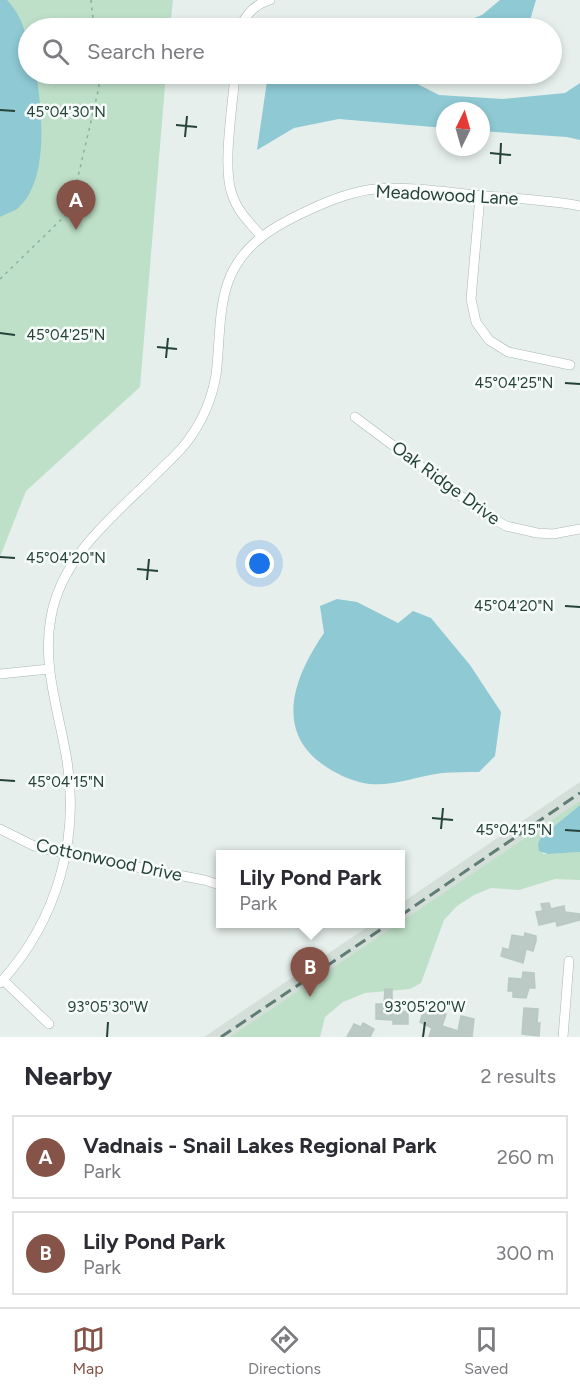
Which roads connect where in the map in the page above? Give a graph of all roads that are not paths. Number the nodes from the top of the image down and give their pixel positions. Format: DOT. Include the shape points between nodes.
graph roads {
  1 [pos="270,0"];
  2 [pos="246,18"];
  3 [pos="235,84"];
  4 [pos="480,196"];
  5 [pos="580,206"];
  6 [pos="261,236"];
  7 [pos="570,365"];
  8 [pos="355,417"];
  9 [pos="580,529"];
  10 [pos="49,669"];
  11 [pos="0,674"];
  12 [pos="0,829"];
  13 [pos="65,853"];
  14 [pos="216,884"];
  15 [pos="568,962"];
  16 [pos="1,981"];
  17 [pos="49,1024"];
  18 [pos="563,1037"];
  1 -- 2 [label="street" via="256,6"];
  3 -- 6 [label="street" via="228,181 237,207"];
  4 -- 5 [label="street, Meadowood Lane"];
  4 -- 6 [label="street, Meadowood Lane" via="396,189 361,191 285,220"];
  4 -- 7 [label="street" via="471,299 476,322 489,340 508,352"];
  6 -- 10 [label="street, Meadowood Lane" via="237,264 224,294 216,375 205,412 187,443 95,535 71,565 51,613"];
  8 -- 9 [label="street, Oak Ridge Drive" via="506,526 553,534"];
  10 -- 11 [label="street"];
  10 -- 13 [label="street, Meadowood Lane" via="70,780 71,828"];
  12 -- 13 [label="street, Cottonwood Drive" via="34,846"];
  13 -- 14 [label="street, Cottonwood Drive"];
  13 -- 16 [label="street, Meadowood Lane" via="61,881 44,922 21,959"];
  15 -- 18 [label="street"];
  16 -- 17 [label="street"];
}
